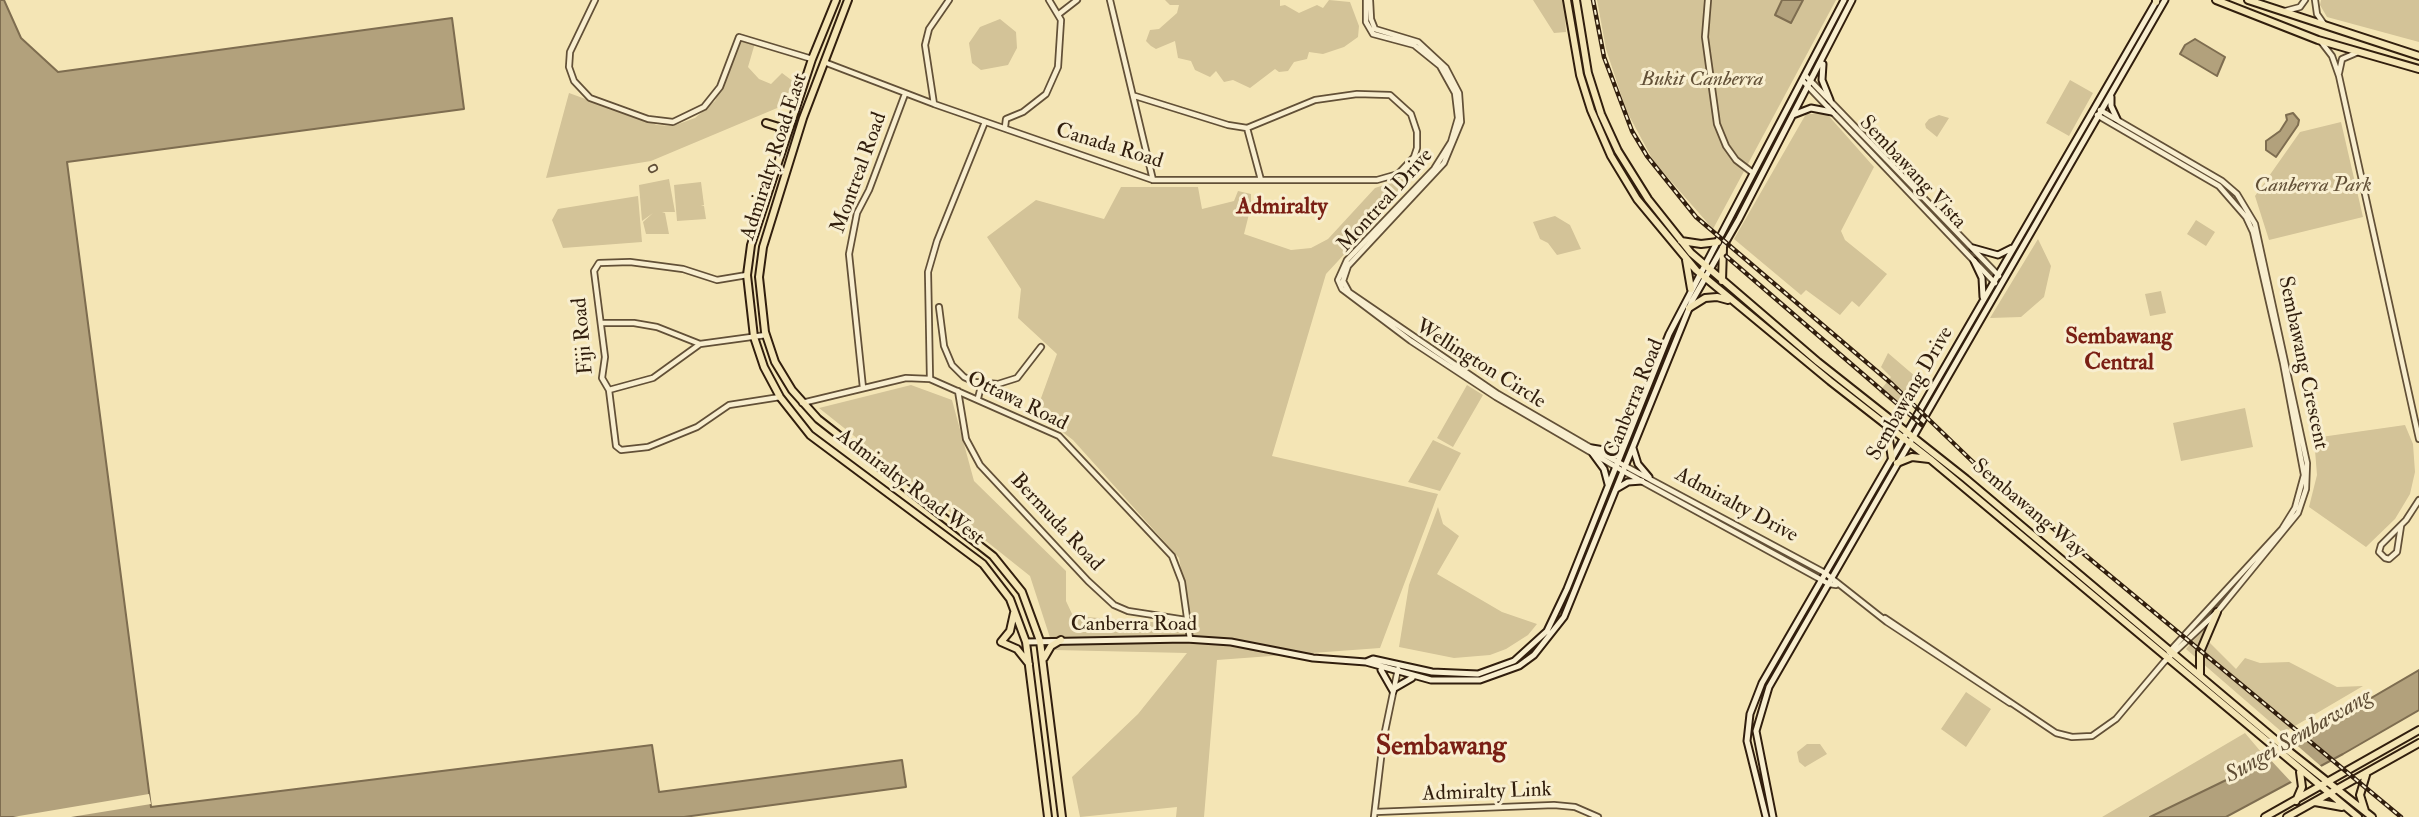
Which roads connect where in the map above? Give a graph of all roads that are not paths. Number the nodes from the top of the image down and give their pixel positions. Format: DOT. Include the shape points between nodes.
graph roads {
  1 [pos="595,0"];
  2 [pos="835,0"];
  3 [pos="848,0"];
  4 [pos="949,0"];
  5 [pos="1049,0"];
  6 [pos="1077,0"];
  7 [pos="1110,0"];
  8 [pos="1368,0"];
  9 [pos="1567,0"];
  10 [pos="1576,0"];
  11 [pos="1708,0"];
  12 [pos="1844,0"];
  13 [pos="1852,0"];
  14 [pos="2165,0"];
  15 [pos="2216,0"];
  16 [pos="2248,0"];
  17 [pos="2305,0"];
  18 [pos="2315,0"];
  19 [pos="2157,1"];
  20 [pos="2281,12"];
  21 [pos="1059,14"];
  22 [pos="2329,28"];
  23 [pos="2318,40"];
  24 [pos="1819,50"];
  25 [pos="2356,53"];
  26 [pos="1825,55"];
  27 [pos="2419,56"];
  28 [pos="812,59"];
  29 [pos="824,62"];
  30 [pos="2419,69"];
  31 [pos="2339,76"];
  32 [pos="1804,78"];
  33 [pos="1810,84"];
  34 [pos="2112,90"];
  35 [pos="905,94"];
  36 [pos="1135,96"];
  37 [pos="1830,100"];
  38 [pos="934,104"];
  39 [pos="1832,112"];
  40 [pos="2097,112"];
  41 [pos="1793,116"];
  42 [pos="2117,120"];
  43 [pos="985,122"];
  44 [pos="766,123"];
  45 [pos="1005,128"];
  46 [pos="1247,128"];
  47 [pos="784,147"];
  48 [pos="1754,174"];
  49 [pos="1153,180"];
  50 [pos="1261,180"];
  51 [pos="1680,240"];
  52 [pos="1718,242"];
  53 [pos="2014,247"];
  54 [pos="1723,248"];
  55 [pos="1973,248"];
  56 [pos="1685,258"];
  57 [pos="1974,261"];
  58 [pos="1705,272"];
  59 [pos="747,275"];
  60 [pos="2000,277"];
  61 [pos="1340,279"];
  62 [pos="1722,282"];
  63 [pos="1995,284"];
  64 [pos="1691,289"];
  65 [pos="1983,300"];
  66 [pos="1734,302"];
  67 [pos="939,307"];
  68 [pos="1689,308"];
  69 [pos="602,323"];
  70 [pos="929,325"];
  71 [pos="941,331"];
  72 [pos="766,335"];
  73 [pos="754,337"];
  74 [pos="700,344"];
  75 [pos="1041,347"];
  76 [pos="930,379"];
  77 [pos="982,383"];
  78 [pos="863,388"];
  79 [pos="609,390"];
  80 [pos="957,390"];
  81 [pos="780,397"];
  82 [pos="978,398"];
  83 [pos="802,403"];
  84 [pos="2417,419"];
  85 [pos="1886,425"];
  86 [pos="1908,437"];
  87 [pos="2419,439"];
  88 [pos="1625,443"];
  89 [pos="1633,445"];
  90 [pos="1592,451"];
  91 [pos="859,453"];
  92 [pos="1930,459"];
  93 [pos="870,461"];
  94 [pos="1895,461"];
  95 [pos="1616,463"];
  96 [pos="849,465"];
  97 [pos="1624,468"];
  98 [pos="861,474"];
  99 [pos="1649,477"];
  100 [pos="1966,479"];
  101 [pos="1642,481"];
  102 [pos="1611,489"];
  103 [pos="912,492"];
  104 [pos="1969,493"];
  105 [pos="2419,500"];
  106 [pos="916,511"];
  107 [pos="2401,526"];
  108 [pos="1825,573"];
  109 [pos="1821,580"];
  110 [pos="1833,582"];
  111 [pos="1015,611"];
  112 [pos="2217,612"];
  113 [pos="1186,620"];
  114 [pos="1190,639"];
  115 [pos="1061,640"];
  116 [pos="1040,641"];
  117 [pos="1026,642"];
  118 [pos="2173,652"];
  119 [pos="2166,659"];
  120 [pos="1366,663"];
  121 [pos="1043,664"];
  122 [pos="1030,665"];
  123 [pos="1399,665"];
  124 [pos="1379,668"];
  125 [pos="1398,673"];
  126 [pos="2200,675"];
  127 [pos="1415,677"];
  128 [pos="1393,690"];
  129 [pos="2419,730"];
  130 [pos="2272,741"];
  131 [pos="2419,743"];
  132 [pos="1053,744"];
  133 [pos="1042,764"];
  134 [pos="2300,770"];
  135 [pos="2367,773"];
  136 [pos="2311,774"];
  137 [pos="2324,784"];
  138 [pos="2334,793"];
  139 [pos="2296,801"];
  140 [pos="2313,802"];
  141 [pos="2350,810"];
  142 [pos="2365,811"];
  143 [pos="1374,814"];
  144 [pos="1048,817"];
  145 [pos="1062,817"];
  146 [pos="1598,817"];
  147 [pos="1766,817"];
  148 [pos="1773,817"];
  149 [pos="2265,817"];
  150 [pos="2287,817"];
  151 [pos="2358,817"];
  152 [pos="2372,817"];
  1 -- 28 [label="street" via="570,52 574,81 590,97 648,119 673,122 704,107 720,87 739,37"];
  2 -- 28 [label="main road, Admiralty Road East"];
  3 -- 29 [label="main road, Admiralty Road East"];
  4 -- 38 [label="street" via="929,29 925,45"];
  5 -- 21 [label="street"];
  6 -- 21 [label="street"];
  7 -- 36 [label="street"];
  8 -- 61 [label="street, Montreal Drive" via="1372,29 1408,37 1442,63 1458,93 1461,122 1444,163 1355,257"];
  9 -- 56 [label="main road" via="1580,75 1611,156 1637,199"];
  10 -- 51 [label="main road" via="1588,73 1601,114 1631,173"];
  11 -- 48 [label="street" via="1704,37 1717,124 1734,157"];
  12 -- 24 [label="main road, Canberra Road"];
  13 -- 26 [label="main road, Canberra Road"];
  14 -- 34 [label="main road, Sembawang Drive"];
  15 -- 23 [label="main road"];
  16 -- 20 [label="main road"];
  17 -- 20 [label="street" via="2300,7"];
  18 -- 22 [label="street" via="2316,13"];
  19 -- 40 [label="main road, Sembawang Drive"];
  20 -- 22 [label="main road"];
  21 -- 45 [label="street" via="1062,43 1053,81 1034,105 1006,119"];
  22 -- 27 [label="main road"];
  23 -- 25 [label="main road"];
  23 -- 31 [label="street" via="2328,49"];
  24 -- 26 [label="main road"];
  24 -- 32 [label="main road, Canberra Road"];
  25 -- 30 [label="main road"];
  25 -- 31 [label="street" via="2342,59"];
  26 -- 33 [label="main road, Canberra Road"];
  26 -- 37 [label="main road" via="1822,80"];
  28 -- 47 [label="main road, Admiralty Road East"];
  29 -- 35 [label="street, Canada Road"];
  29 -- 72 [label="main road, Admiralty Road East" via="763,247 760,277"];
  31 -- 84 [label="street"];
  32 -- 33 [label="street, Sembawang Vista"];
  32 -- 48 [label="main road, Canberra Road"];
  33 -- 37 [label="street, Sembawang Vista"];
  33 -- 39 [label="street, Sembawang Vista"];
  33 -- 41 [label="main road, Canberra Road"];
  34 -- 40 [label="main road, Sembawang Drive"];
  34 -- 42 [label="main road" via="2111,106"];
  35 -- 38 [label="street, Canada Road"];
  35 -- 78 [label="street, Montreal Road" via="857,213 849,254"];
  36 -- 46 [label="street"];
  36 -- 49 [label="street"];
  37 -- 55 [label="street, Sembawang Vista"];
  38 -- 43 [label="street, Canada Road"];
  39 -- 41 [label="main road" via="1811,108"];
  39 -- 57 [label="street, Sembawang Vista"];
  40 -- 42 [label="street, Sembawang Crescent"];
  40 -- 53 [label="main road, Sembawang Drive"];
  40 -- 60 [label="main road, Sembawang Drive"];
  40 -- 118 [label="street, Sembawang Crescent" via="2219,186 2246,217 2283,363 2304,475 2295,508 2282,529"];
  41 -- 54 [label="main road, Canberra Road"];
  42 -- 112 [label="street, Sembawang Crescent" via="2222,181 2248,210 2257,231 2297,410 2309,474 2298,513"];
  43 -- 45 [label="street, Canada Road"];
  43 -- 70 [label="street" via="932,256"];
  44 -- 47 [label="main road" via="779,127"];
  45 -- 49 [label="street, Canada Road"];
  46 -- 50 [label="street"];
  46 -- 50 [label="street, Canada Road" via="1315,100 1357,94 1390,95 1411,114 1417,132 1414,157 1398,174 1377,180"];
  47 -- 59 [label="main road, Admiralty Road East" via="751,245"];
  48 -- 52 [label="main road, Canberra Road"];
  49 -- 50 [label="street, Canada Road"];
  51 -- 52 [label="main road"];
  51 -- 58 [label="main road"];
  52 -- 58 [label="main road, Canberra Road"];
  53 -- 55 [label="main road" via="1998,255"];
  53 -- 60 [label="main road, Sembawang Drive"];
  54 -- 58 [label="main road, Canberra Road"];
  54 -- 62 [label="main road"];
  55 -- 60 [label="street, Sembawang Vista"];
  56 -- 58 [label="main road"];
  56 -- 64 [label="main road"];
  57 -- 63 [label="street, Sembawang Vista"];
  57 -- 65 [label="main road" via="1984,283"];
  58 -- 62 [label="main road, Sembawang Way"];
  58 -- 64 [label="main road, Canberra Road"];
  58 -- 66 [label="main road, Sembawang Way"];
  58 -- 68 [label="main road, Canberra Road"];
  59 -- 69 [label="street, Fiji Road" via="717,280 683,269 599,263 594,271"];
  59 -- 73 [label="main road, Admiralty Road East"];
  60 -- 63 [label="main road, Sembawang Drive"];
  61 -- 90 [label="street, Wellington Circle" via="1344,292 1411,341"];
  62 -- 86 [label="main road, Sembawang Way"];
  63 -- 65 [label="main road, Sembawang Drive"];
  63 -- 86 [label="main road, Sembawang Drive"];
  64 -- 88 [label="main road, Canberra Road"];
  65 -- 86 [label="main road, Sembawang Drive"];
  66 -- 68 [label="main road" via="1705,298"];
  66 -- 85 [label="main road, Sembawang Way"];
  67 -- 71 [label="street"];
  68 -- 89 [label="main road, Canberra Road"];
  69 -- 74 [label="street" via="657,327"];
  69 -- 79 [label="street, Fiji Road" via="602,378"];
  70 -- 71 [label="street"];
  70 -- 76 [label="street"];
  71 -- 77 [label="street" via="952,365 964,377"];
  72 -- 73 [label="street"];
  72 -- 83 [label="main road, Admiralty Road East" via="775,362"];
  73 -- 74 [label="street"];
  73 -- 81 [label="main road, Admiralty Road East"];
  74 -- 79 [label="street" via="653,377"];
  75 -- 77 [label="street" via="1017,378"];
  76 -- 78 [label="street, Ottawa Road" via="906,378"];
  76 -- 80 [label="street, Ottawa Road"];
  77 -- 82 [label="street"];
  78 -- 83 [label="street, Ottawa Road"];
  79 -- 81 [label="street, Fiji Road" via="617,448 648,447 697,427 729,405"];
  80 -- 82 [label="street, Ottawa Road"];
  80 -- 113 [label="street, Bermuda Road" via="976,459 1088,581 1114,605 1128,611"];
  81 -- 96 [label="main road, Admiralty Road West" via="810,435"];
  82 -- 113 [label="street, Ottawa Road" via="1059,436 1081,456 1172,556 1182,582"];
  83 -- 91 [label="main road, Admiralty Road West"];
  84 -- 87 [label="street"];
  85 -- 86 [label="main road, Sembawang Way"];
  85 -- 94 [label="main road"];
  86 -- 92 [label="main road, Sembawang Way"];
  86 -- 94 [label="main road, Sembawang Drive"];
  86 -- 100 [label="main road, Sembawang Way"];
  88 -- 90 [label="main road" via="1610,451"];
  88 -- 95 [label="main road, Canberra Road"];
  89 -- 97 [label="main road, Canberra Road"];
  89 -- 99 [label="main road" via="1637,464"];
  90 -- 95 [label="street, Wellington Circle"];
  90 -- 102 [label="main road"];
  91 -- 93 [label="main road, Admiralty Road West"];
  91 -- 96 [label="main road" via="857,463"];
  92 -- 94 [label="main road"];
  92 -- 104 [label="main road, Sembawang Way"];
  93 -- 98 [label="main road" via="862,465"];
  93 -- 103 [label="main road, Admiralty Road West"];
  94 -- 108 [label="main road, Sembawang Drive"];
  94 -- 110 [label="main road, Sembawang Drive"];
  95 -- 97 [label="street, Admiralty Drive"];
  95 -- 102 [label="main road, Canberra Road"];
  96 -- 98 [label="main road, Admiralty Road West"];
  97 -- 99 [label="street, Admiralty Drive"];
  97 -- 101 [label="street, Admiralty Drive"];
  97 -- 102 [label="main road, Canberra Road"];
  98 -- 106 [label="main road, Admiralty Road West"];
  99 -- 108 [label="street, Admiralty Drive"];
  100 -- 104 [label="main road"];
  100 -- 118 [label="main road, Sembawang Way"];
  101 -- 102 [label="main road"];
  101 -- 109 [label="street, Admiralty Drive"];
  102 -- 123 [label="main road, Canberra Road" via="1555,618 1527,651 1514,661 1478,674"];
  102 -- 127 [label="main road, Canberra Road" via="1564,617 1534,655 1519,666 1480,680"];
  103 -- 106 [label="main road" via="919,503"];
  103 -- 116 [label="main road, Admiralty Road West" via="1004,566 1022,593"];
  104 -- 119 [label="main road, Sembawang Way"];
  105 -- 107 [label="street"];
  106 -- 111 [label="main road, Admiralty Road West" via="983,564"];
  107 -- 107 [label="street" via="2397,552 2385,558 2379,548"];
  108 -- 109 [label="main road, Sembawang Drive"];
  108 -- 110 [label="street, Admiralty Drive"];
  109 -- 110 [label="street, Admiralty Drive"];
  109 -- 147 [label="main road, Sembawang Drive" via="1762,683 1750,714 1748,741"];
  110 -- 119 [label="street, Admiralty Drive" via="2056,733 2072,737 2092,736 2116,719"];
  110 -- 148 [label="main road, Sembawang Drive" via="1769,687 1759,715 1758,751"];
  111 -- 117 [label="main road, Admiralty Road West"];
  111 -- 122 [label="main road" via="1013,624 1001,642 1017,649"];
  112 -- 118 [label="street, Sembawang Crescent"];
  112 -- 126 [label="main road" via="2200,652"];
  113 -- 114 [label="street, Ottawa Road"];
  114 -- 115 [label="main road, Canberra Road"];
  114 -- 120 [label="main road, Canberra Road"];
  115 -- 116 [label="main road, Canberra Road"];
  115 -- 121 [label="main road" via="1047,650"];
  116 -- 117 [label="main road, Canberra Road"];
  116 -- 121 [label="main road, Admiralty Road West"];
  117 -- 122 [label="main road, Admiralty Road West"];
  118 -- 119 [label="street, Sembawang Crescent"];
  118 -- 126 [label="main road, Sembawang Way"];
  119 -- 130 [label="main road, Sembawang Way"];
  120 -- 123 [label="main road, Canberra Road" via="1373,659"];
  120 -- 124 [label="main road, Canberra Road"];
  121 -- 132 [label="main road, Admiralty Road West"];
  122 -- 133 [label="main road, Admiralty Road West"];
  123 -- 125 [label="street"];
  124 -- 125 [label="main road, Canberra Road"];
  124 -- 128 [label="main road"];
  125 -- 127 [label="main road, Canberra Road"];
  125 -- 128 [label="street"];
  126 -- 130 [label="main road, Sembawang Way"];
  127 -- 128 [label="main road"];
  128 -- 143 [label="street"];
  129 -- 137 [label="main road"];
  130 -- 134 [label="main road, Sembawang Way"];
  130 -- 136 [label="main road, Sembawang Way"];
  131 -- 135 [label="main road"];
  132 -- 133 [label="main road" via="1051,761"];
  132 -- 145 [label="main road, Admiralty Road West"];
  133 -- 144 [label="main road, Admiralty Road West"];
  134 -- 136 [label="main road, Sembawang Way"];
  134 -- 139 [label="main road" via="2302,787"];
  135 -- 138 [label="main road"];
  135 -- 142 [label="main road" via="2360,795"];
  136 -- 137 [label="main road, Sembawang Way"];
  137 -- 138 [label="main road, Sembawang Way"];
  137 -- 139 [label="main road"];
  138 -- 140 [label="main road"];
  138 -- 141 [label="main road"];
  138 -- 142 [label="main road"];
  139 -- 149 [label="main road"];
  140 -- 141 [label="main road"];
  140 -- 150 [label="main road"];
  141 -- 151 [label="main road"];
  142 -- 152 [label="main road"];
  143 -- 146 [label="street, Admiralty Link" via="1554,805 1575,807"];
}
